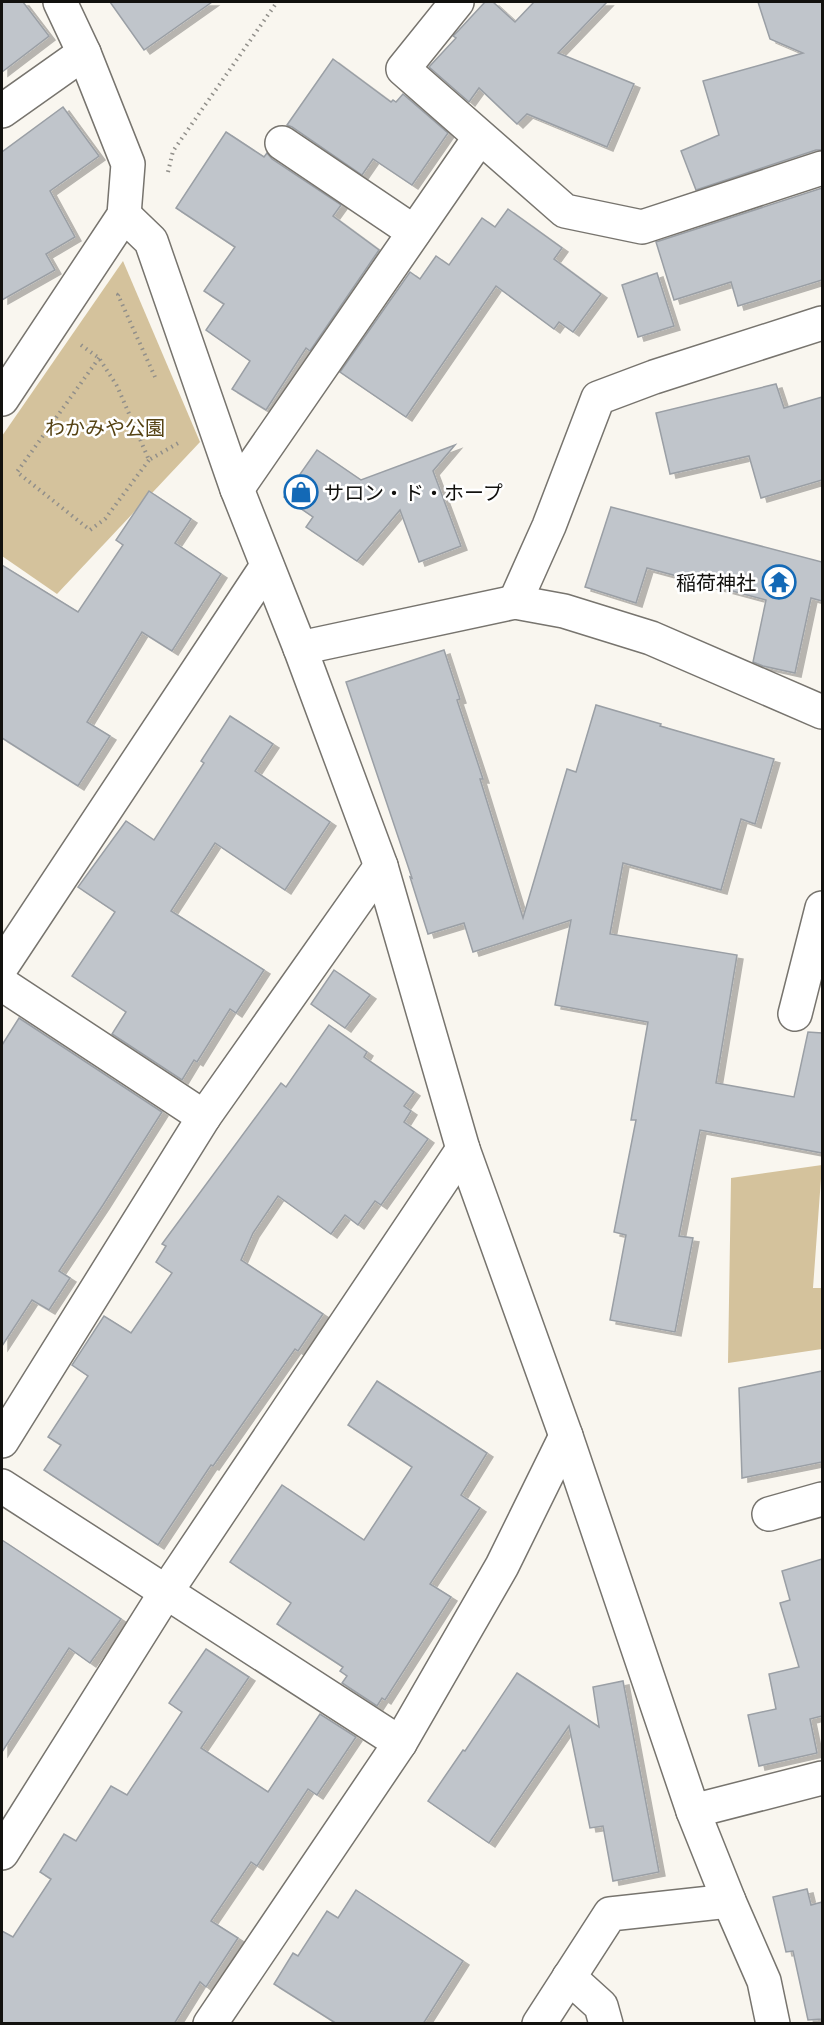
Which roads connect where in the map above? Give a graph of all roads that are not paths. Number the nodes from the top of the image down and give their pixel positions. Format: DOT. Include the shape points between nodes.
graph roads {
  1 [pos="60,2"];
  2 [pos="457,2"];
  3 [pos="84,53"];
  4 [pos="2,111"];
  5 [pos="480,137"];
  6 [pos="282,143"];
  7 [pos="822,168"];
  8 [pos="124,215"];
  9 [pos="414,232"];
  10 [pos="822,322"];
  11 [pos="2,399"];
  12 [pos="237,489"];
  13 [pos="267,566"];
  14 [pos="515,602"];
  15 [pos="300,648"];
  16 [pos="822,712"];
  17 [pos="381,866"];
  18 [pos="822,908"];
  19 [pos="2,966"];
  20 [pos="2,984"];
  21 [pos="795,1014"];
  22 [pos="204,1118"];
  23 [pos="463,1149"];
  24 [pos="566,1436"];
  25 [pos="2,1441"];
  26 [pos="2,1486"];
  27 [pos="822,1499"];
  28 [pos="769,1514"];
  29 [pos="166,1592"];
  30 [pos="400,1743"];
  31 [pos="822,1778"];
  32 [pos="693,1811"];
  33 [pos="2,1853"];
  34 [pos="729,1901"];
  35 [pos="569,1977"];
  36 [pos="210,2024"];
  37 [pos="539,2024"];
  38 [pos="606,2024"];
  39 [pos="773,2024"];
  1 -- 3 [label="street"];
  2 -- 5 [label="street" via="403,69"];
  3 -- 4 [label="street"];
  3 -- 8 [label="street" via="128,164"];
  5 -- 7 [label="street" via="565,212 642,227"];
  5 -- 9 [label="street"];
  6 -- 9 [label="street"];
  8 -- 11 [label="street"];
  8 -- 12 [label="street" via="151,241"];
  9 -- 12 [label="street"];
  10 -- 14 [label="street" via="598,398"];
  12 -- 13 [label="street"];
  13 -- 15 [label="street"];
  13 -- 19 [label="street"];
  14 -- 15 [label="street"];
  14 -- 16 [label="street" via="564,610 651,638"];
  15 -- 17 [label="street"];
  17 -- 22 [label="street"];
  17 -- 23 [label="street"];
  18 -- 21 [label="street"];
  20 -- 22 [label="street"];
  22 -- 25 [label="street"];
  23 -- 24 [label="street"];
  23 -- 29 [label="street"];
  24 -- 30 [label="street" via="502,1566"];
  24 -- 32 [label="street"];
  26 -- 29 [label="street"];
  27 -- 28 [label="street"];
  29 -- 30 [label="street"];
  29 -- 33 [label="street"];
  30 -- 36 [label="street"];
  31 -- 32 [label="street"];
  32 -- 34 [label="street"];
  34 -- 35 [label="street" via="610,1914"];
  34 -- 39 [label="street" via="764,1981"];
  35 -- 37 [label="street"];
  35 -- 38 [label="street" via="601,2006"];
}
